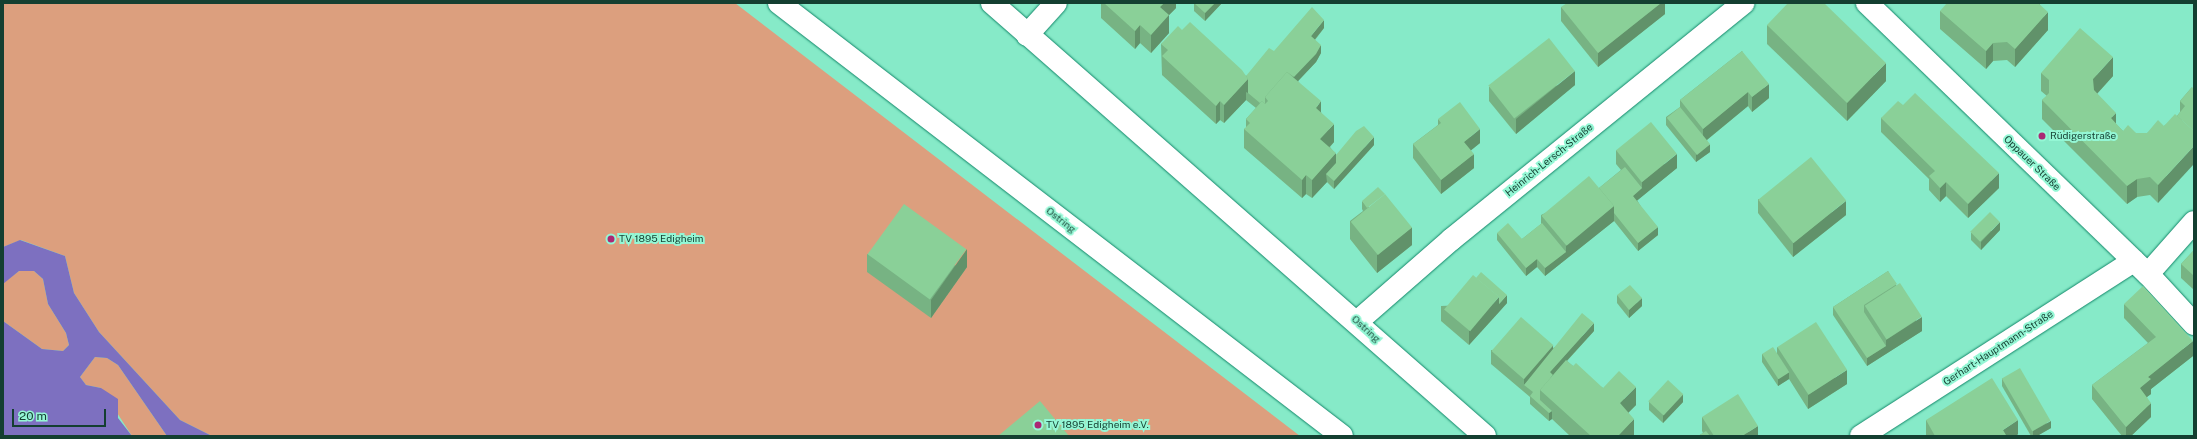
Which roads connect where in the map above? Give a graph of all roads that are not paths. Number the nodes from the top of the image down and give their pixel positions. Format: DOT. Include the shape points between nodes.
graph roads {
  1 [pos="780,3"];
  2 [pos="992,3"];
  3 [pos="1056,3"];
  4 [pos="1744,3"];
  5 [pos="1867,3"];
  6 [pos="1027,35"];
  7 [pos="2194,222"];
  8 [pos="2141,268"];
  9 [pos="1358,321"];
  10 [pos="2194,324"];
  11 [pos="1342,436"];
  12 [pos="1485,436"];
  13 [pos="1861,436"];
  1 -- 11 [label="street, Ostring"];
  2 -- 6 [label="street, Ostring"];
  3 -- 6 [label="street"];
  4 -- 9 [label="street, Heinrich-Lersch-Straße" via="1452,239"];
  5 -- 8 [label="street, Oppauer Straße"];
  6 -- 9 [label="street, Ostring"];
  7 -- 8 [label="street, Gerhart-Hauptmann-Straße"];
  8 -- 10 [label="street, Oppauer Straße"];
  8 -- 13 [label="street, Gerhart-Hauptmann-Straße"];
  9 -- 12 [label="street, Ostring"];
}
